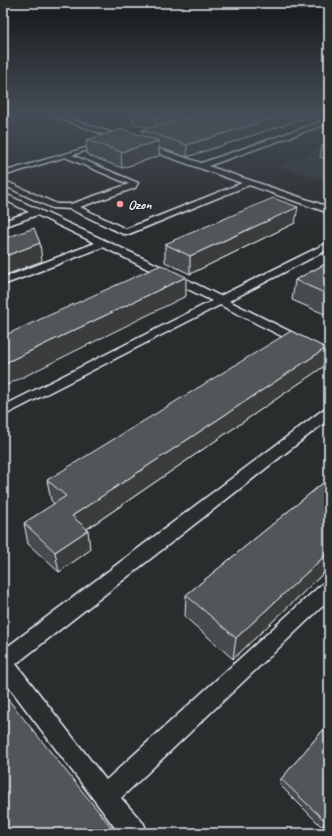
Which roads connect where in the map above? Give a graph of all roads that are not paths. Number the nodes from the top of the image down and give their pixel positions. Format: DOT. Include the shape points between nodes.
graph roads {
  1 [pos="75,152"];
  2 [pos="136,152"];
  3 [pos="161,152"];
  4 [pos="240,152"];
  5 [pos="65,155"];
  6 [pos="153,158"];
  7 [pos="200,166"];
  8 [pos="3,174"];
  9 [pos="3,182"];
  10 [pos="220,182"];
  11 [pos="248,183"];
  12 [pos="235,188"];
  13 [pos="3,196"];
  14 [pos="72,207"];
  15 [pos="329,210"];
  16 [pos="37,212"];
  17 [pos="3,224"];
  18 [pos="103,243"];
  19 [pos="329,245"];
  20 [pos="3,282"];
  21 [pos="220,300"];
  22 [pos="329,356"];
  23 [pos="3,412"];
  24 [pos="329,412"];
  25 [pos="329,588"];
  26 [pos="3,662"];
  27 [pos="105,797"];
  28 [pos="135,833"];
  1 -- 5 [label="lane"];
  2 -- 6 [label="lane"];
  3 -- 7 [label="lane"];
  4 -- 7 [label="lane"];
  5 -- 8 [label="lane"];
  5 -- 14 [label="lane" via="134,183 132,186"];
  7 -- 11 [label="lane"];
  9 -- 14 [label="lane" via="55,206"];
  10 -- 12 [label="lane"];
  11 -- 12 [label="lane"];
  11 -- 15 [label="lane"];
  12 -- 14 [label="lane" via="126,232"];
  13 -- 16 [label="lane"];
  16 -- 17 [label="lane"];
  16 -- 18 [label="lane"];
  18 -- 20 [label="lane"];
  18 -- 21 [label="lane"];
  19 -- 21 [label="lane"];
  21 -- 22 [label="lane"];
  21 -- 23 [label="lane"];
  24 -- 26 [label="lane"];
  25 -- 27 [label="lane"];
  26 -- 27 [label="lane"];
  27 -- 28 [label="lane"];
}
